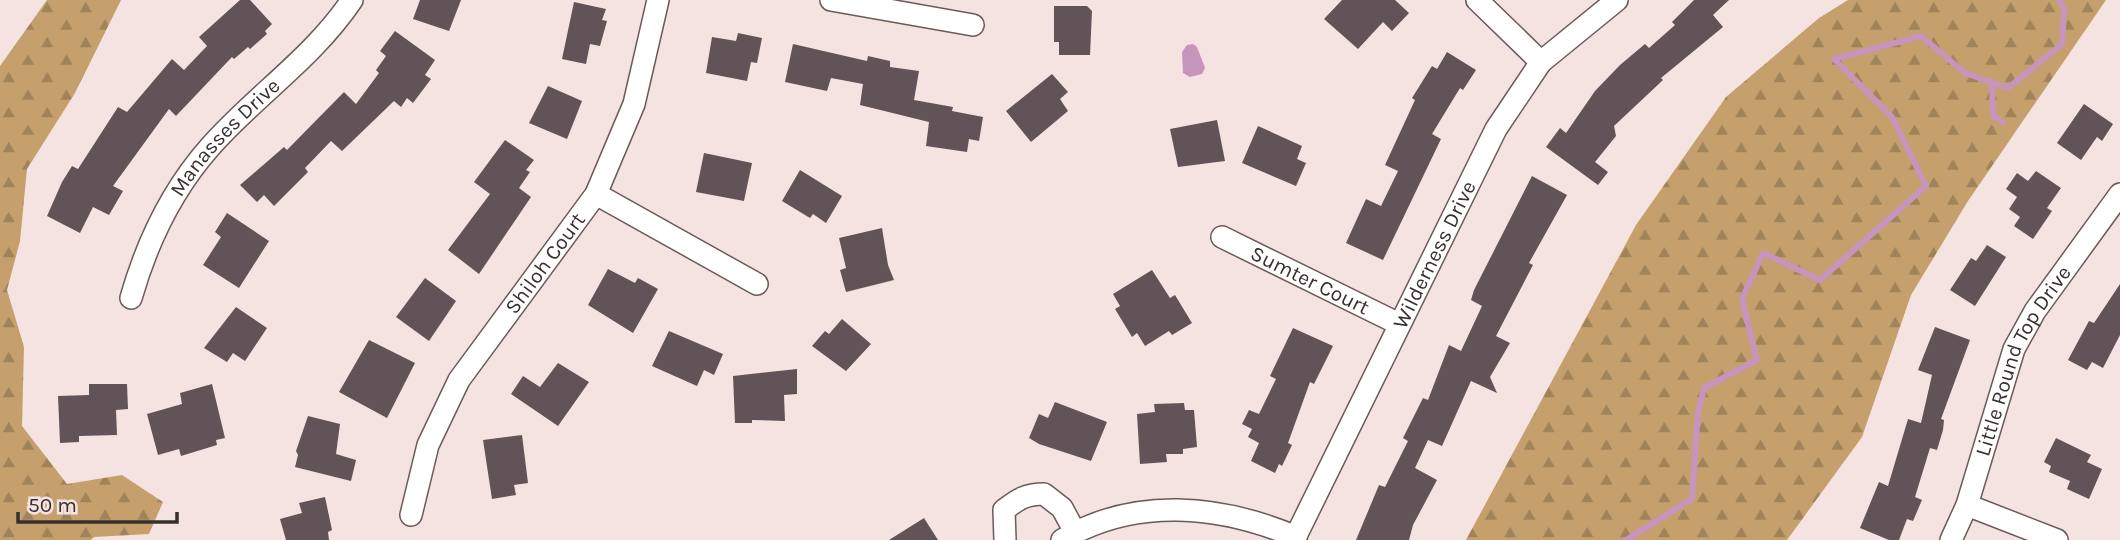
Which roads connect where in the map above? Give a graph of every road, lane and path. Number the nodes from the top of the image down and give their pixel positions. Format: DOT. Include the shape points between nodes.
graph roads {
  1 [pos="352,0"];
  2 [pos="658,0"];
  3 [pos="831,0"];
  4 [pos="1478,0"];
  5 [pos="1617,0"];
  6 [pos="973,25"];
  7 [pos="1541,62"];
  8 [pos="596,194"];
  9 [pos="2120,194"];
  10 [pos="1222,237"];
  11 [pos="757,284"];
  12 [pos="131,298"];
  13 [pos="1399,324"];
  14 [pos="1967,505"];
  15 [pos="411,516"];
  16 [pos="1069,536"];
  17 [pos="1295,539"];
  18 [pos="1005,540"];
  19 [pos="1951,540"];
  20 [pos="2057,540"];
  1 -- 12 [label="street, Manasses Drive" via="315,49 212,144 189,172 154,232"];
  2 -- 8 [label="street, Shiloh Court" via="634,104"];
  3 -- 6 [label="street"];
  4 -- 7 [label="street"];
  5 -- 7 [label="street, Wilderness Drive"];
  7 -- 13 [label="street, Wilderness Drive" via="1496,129"];
  8 -- 11 [label="street"];
  8 -- 15 [label="street, Shiloh Court" via="459,380 428,445"];
  9 -- 14 [label="street, Little Round Top Drive" via="2035,311 2014,349"];
  10 -- 13 [label="street, Sumter Court"];
  13 -- 17 [label="street, Wilderness Drive"];
  14 -- 19 [label="street, Little Round Top Drive"];
  14 -- 20 [label="street"];
  16 -- 17 [label="street" via="1110,519 1173,509 1236,516"];
  16 -- 18 [label="street" via="1062,508 1044,494 1032,494 1004,510"];
}
